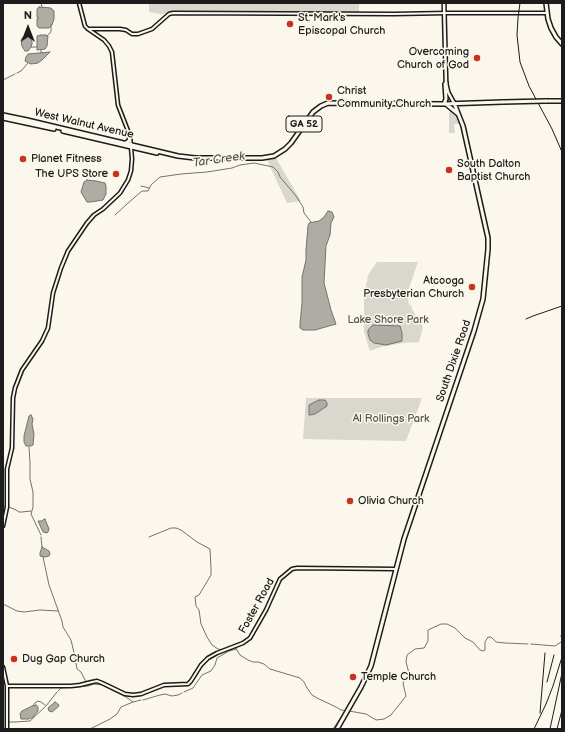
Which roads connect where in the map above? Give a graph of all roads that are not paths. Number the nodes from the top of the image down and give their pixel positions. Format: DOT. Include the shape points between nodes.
graph roads {
  1 [pos="79,3"];
  2 [pos="444,3"];
  3 [pos="546,3"];
  4 [pos="444,13"];
  5 [pos="547,13"];
  6 [pos="88,29"];
  7 [pos="562,44"];
  8 [pos="446,83"];
  9 [pos="562,101"];
  10 [pos="454,103"];
  11 [pos="445,104"];
  12 [pos="459,116"];
  13 [pos="3,117"];
  14 [pos="130,136"];
  15 [pos="126,144"];
  16 [pos="131,146"];
  17 [pos="135,148"];
  18 [pos="131,151"];
  19 [pos="161,153"];
  20 [pos="3,526"];
  21 [pos="396,569"];
  22 [pos="3,667"];
  23 [pos="7,686"];
  24 [pos="7,729"];
  25 [pos="337,729"];
  1 -- 6 [label="street"];
  2 -- 4 [label="main road"];
  3 -- 5 [label="main road"];
  4 -- 5 [label="street"];
  4 -- 6 [label="street" via="174,13 169,14 152,29 138,34 120,29"];
  4 -- 8 [label="main road"];
  5 -- 7 [label="main road" via="551,28"];
  6 -- 14 [label="street" via="104,40 112,52 118,105"];
  8 -- 10 [label="main road"];
  8 -- 11 [label="main road"];
  9 -- 10 [label="main road, West Walnut Avenue / GA 52, bridge"];
  10 -- 11 [label="main road, West Walnut Avenue / GA 52"];
  10 -- 12 [label="main road, South Dixie Road"];
  11 -- 12 [label="main road"];
  11 -- 19 [label="main road, West Walnut Avenue / GA 52" via="324,104 311,115 286,148 268,157 195,158"];
  12 -- 21 [label="main road, South Dixie Road" via="488,238 483,299"];
  13 -- 15 [label="main road, West Walnut Avenue / GA 52" via="22,119"];
  13 -- 16 [label="main road, West Walnut Avenue / GA 52"];
  14 -- 15 [label="main road"];
  14 -- 16 [label="street"];
  15 -- 16 [label="main road, West Walnut Avenue / GA 52"];
  16 -- 17 [label="main road, West Walnut Avenue / GA 52"];
  16 -- 18 [label="street"];
  16 -- 19 [label="main road, West Walnut Avenue / GA 52"];
  17 -- 18 [label="main road"];
  17 -- 19 [label="main road, West Walnut Avenue / GA 52"];
  18 -- 20 [label="street" via="131,171 124,187 87,223 68,251 53,293 48,328 42,342 22,370 15,388"];
  21 -- 23 [label="street, Foster Road" via="292,569 280,579 250,638 208,658 188,684 164,686 133,695 97,681 76,686"];
  21 -- 25 [label="main road, South Dixie Road" via="373,660 366,678"];
  22 -- 23 [label="street"];
  23 -- 24 [label="street"];
}
